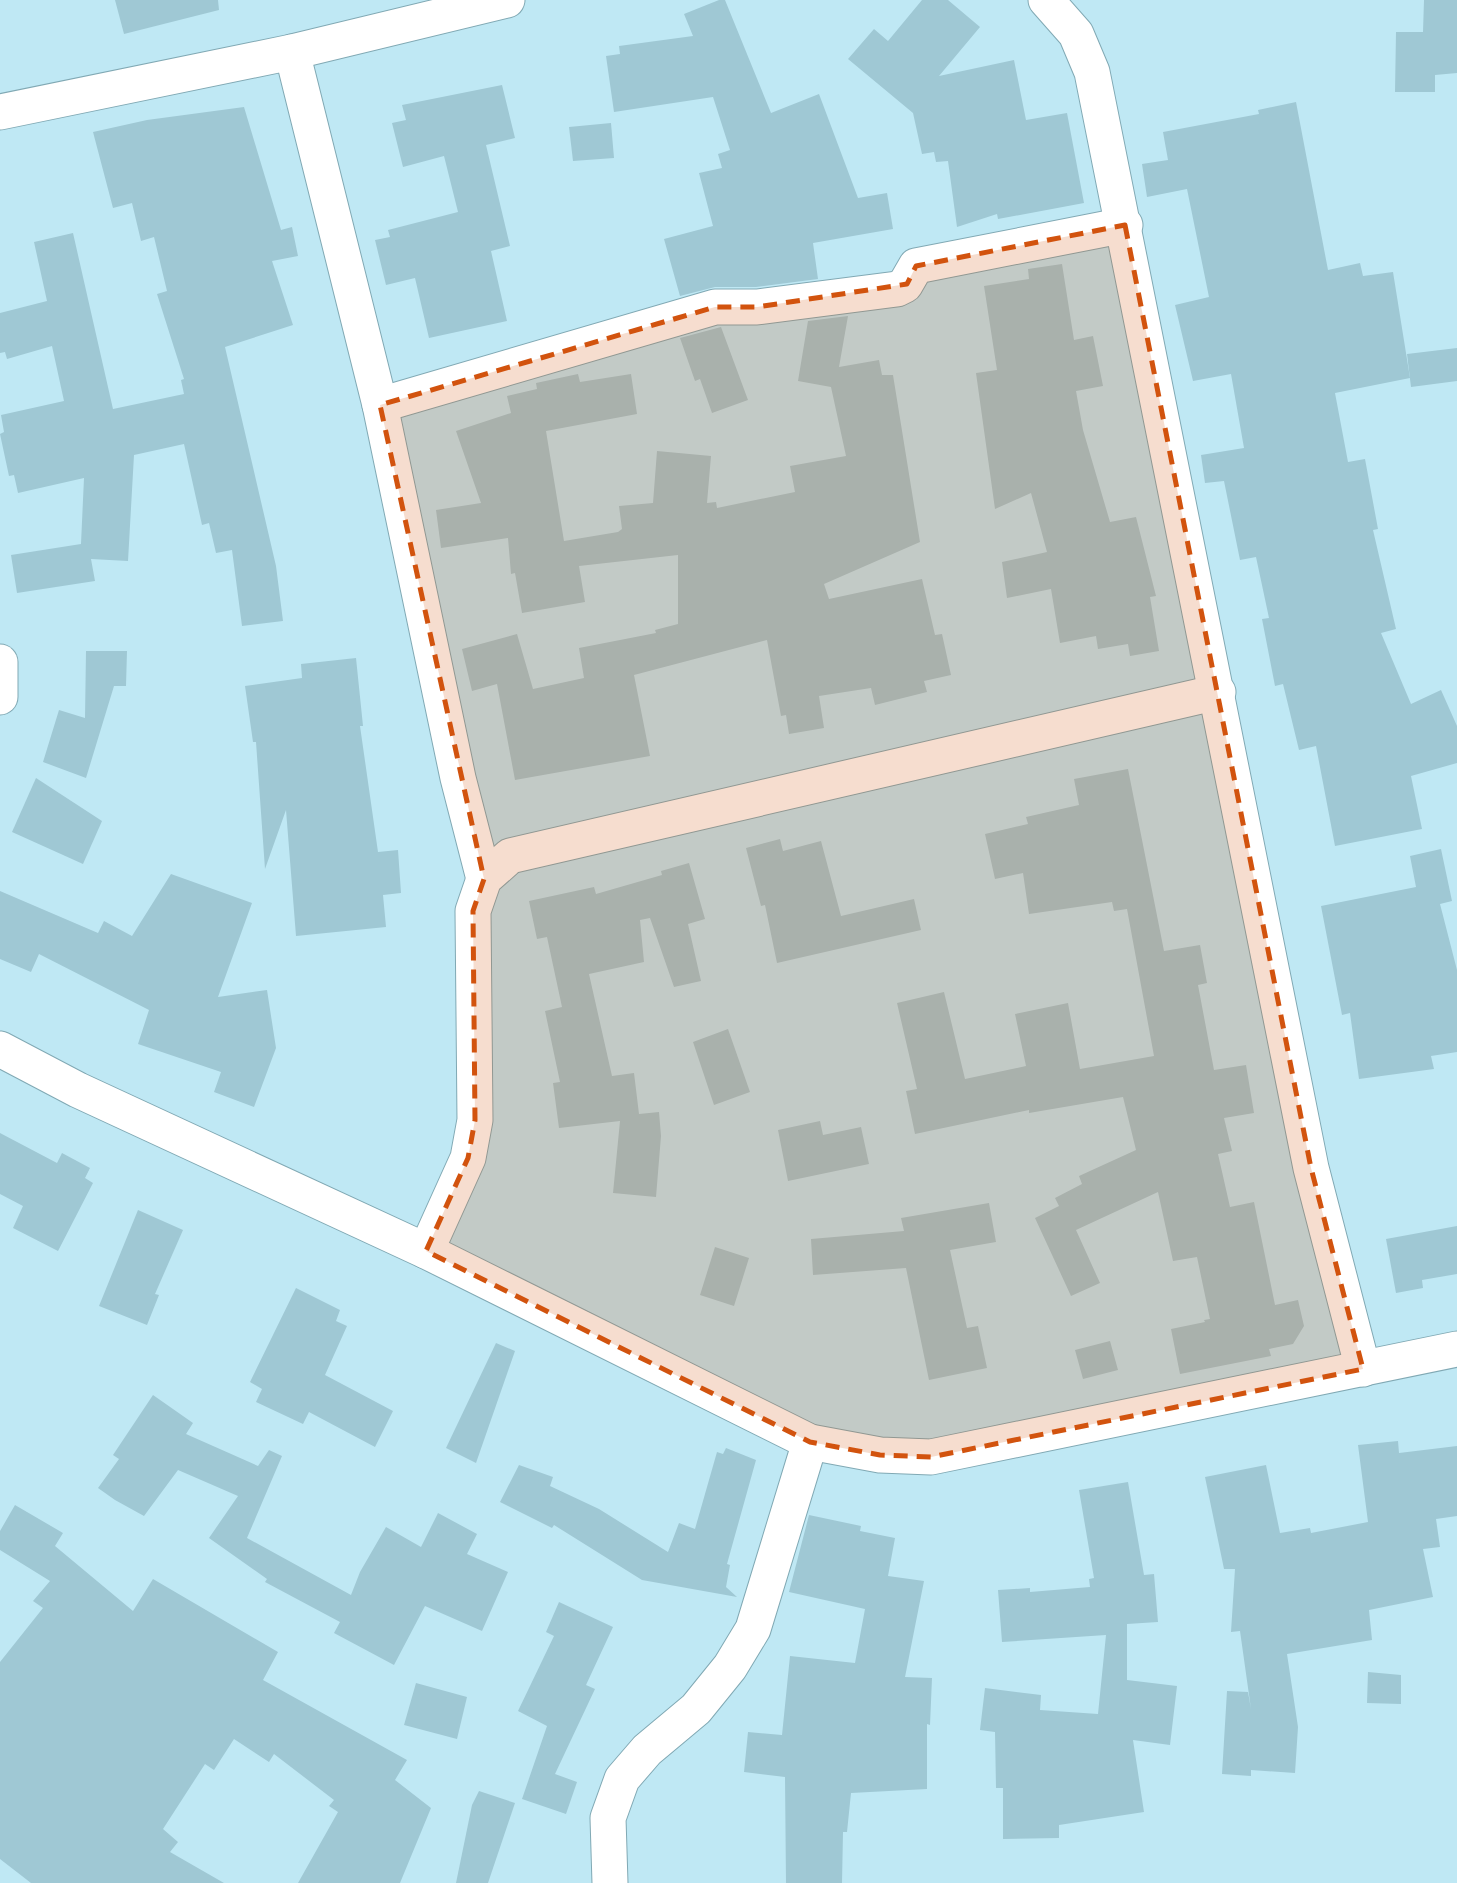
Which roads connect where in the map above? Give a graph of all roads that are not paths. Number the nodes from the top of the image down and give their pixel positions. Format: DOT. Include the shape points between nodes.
graph roads {
  1 [pos="507,0"];
  2 [pos="1046,0"];
  3 [pos="292,52"];
  4 [pos="0,112"];
  5 [pos="1125,225"];
  6 [pos="380,405"];
  7 [pos="0,663"];
  8 [pos="1218,692"];
  9 [pos="0,697"];
  10 [pos="484,879"];
  11 [pos="0,1049"];
  12 [pos="426,1251"];
  13 [pos="1457,1349"];
  14 [pos="1363,1369"];
  15 [pos="810,1442"];
  16 [pos="610,1883"];
  1 -- 3 [label="street"];
  2 -- 5 [label="street" via="1076,34 1092,72"];
  3 -- 4 [label="street"];
  3 -- 6 [label="street"];
  5 -- 6 [label="street" via="916,266 905,285 897,289 757,307 715,307"];
  5 -- 8 [label="street"];
  6 -- 10 [label="street" via="458,778"];
  7 -- 9 [label="street"];
  8 -- 10 [label="street" via="510,856"];
  8 -- 14 [label="street" via="1311,1168"];
  10 -- 12 [label="street" via="473,911 475,1120 468,1158"];
  11 -- 12 [label="street" via="78,1090"];
  12 -- 15 [label="street"];
  13 -- 14 [label="street"];
  14 -- 15 [label="street" via="931,1457 880,1455"];
  15 -- 16 [label="street" via="753,1629 696,1709 647,1750 622,1779 608,1818"];
}
